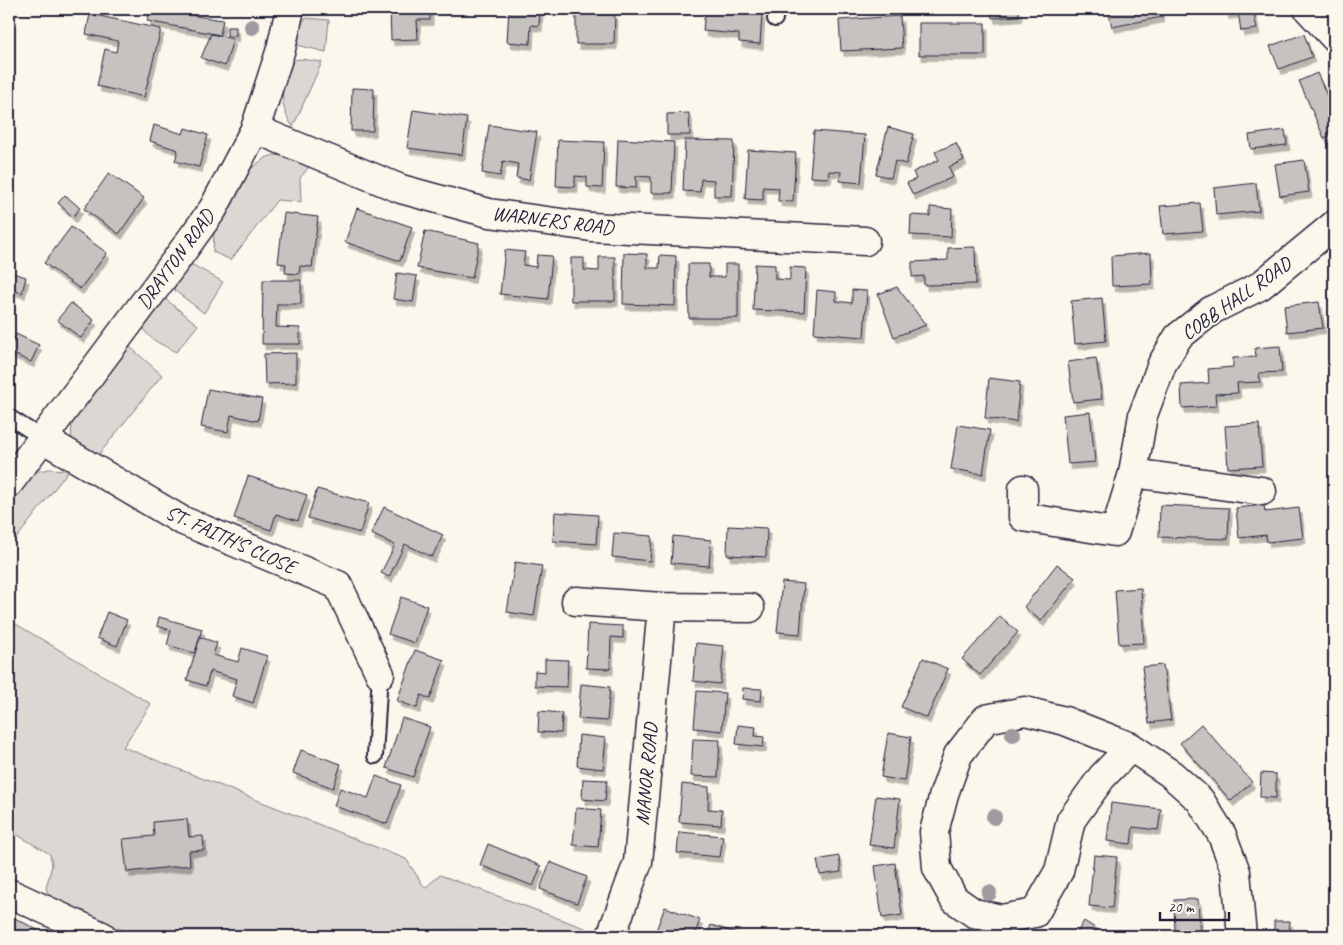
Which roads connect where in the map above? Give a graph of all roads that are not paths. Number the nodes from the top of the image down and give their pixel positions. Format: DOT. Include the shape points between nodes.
graph roads {
  1 [pos="290,9"];
  2 [pos="1308,9"];
  3 [pos="1334,37"];
  4 [pos="255,129"];
  5 [pos="1334,225"];
  6 [pos="865,241"];
  7 [pos="9,416"];
  8 [pos="42,438"];
  9 [pos="1133,472"];
  10 [pos="9,483"];
  11 [pos="1023,490"];
  12 [pos="1262,490"];
  13 [pos="576,602"];
  14 [pos="662,607"];
  15 [pos="750,608"];
  16 [pos="380,674"];
  17 [pos="1131,747"];
  18 [pos="375,756"];
  19 [pos="9,893"];
  20 [pos="102,936"];
  21 [pos="611,936"];
  22 [pos="1242,936"];
  1 -- 4 [label="street, DRAYTON ROAD" via="281,49"];
  2 -- 3 [label="street"];
  4 -- 6 [label="street, WARNERS ROAD" via="402,189 489,213 591,227"];
  4 -- 8 [label="street, DRAYTON ROAD" via="213,209"];
  5 -- 9 [label="street, COBB HALL ROAD" via="1260,286 1212,310 1178,337 1162,364 1143,415"];
  7 -- 8 [label="lane"];
  8 -- 10 [label="street, DRAYTON ROAD"];
  8 -- 16 [label="street, ST. FAITH'S CLOSE" via="181,520 338,585"];
  9 -- 11 [label="street, COBB HALL ROAD" via="1114,532 1023,517"];
  9 -- 12 [label="street"];
  13 -- 14 [label="street"];
  14 -- 15 [label="street"];
  14 -- 21 [label="street, MANOR ROAD" via="638,862"];
  16 -- 18 [label="lane"];
  17 -- 17 [label="street" via="1065,720 1025,711 986,719 958,755 934,832 937,868 954,899 974,913 1001,919 1035,913 1058,870 1071,820 1102,777"];
  17 -- 22 [label="street" via="1171,774 1200,800 1222,835 1236,872"];
  19 -- 20 [label="street"];
}
